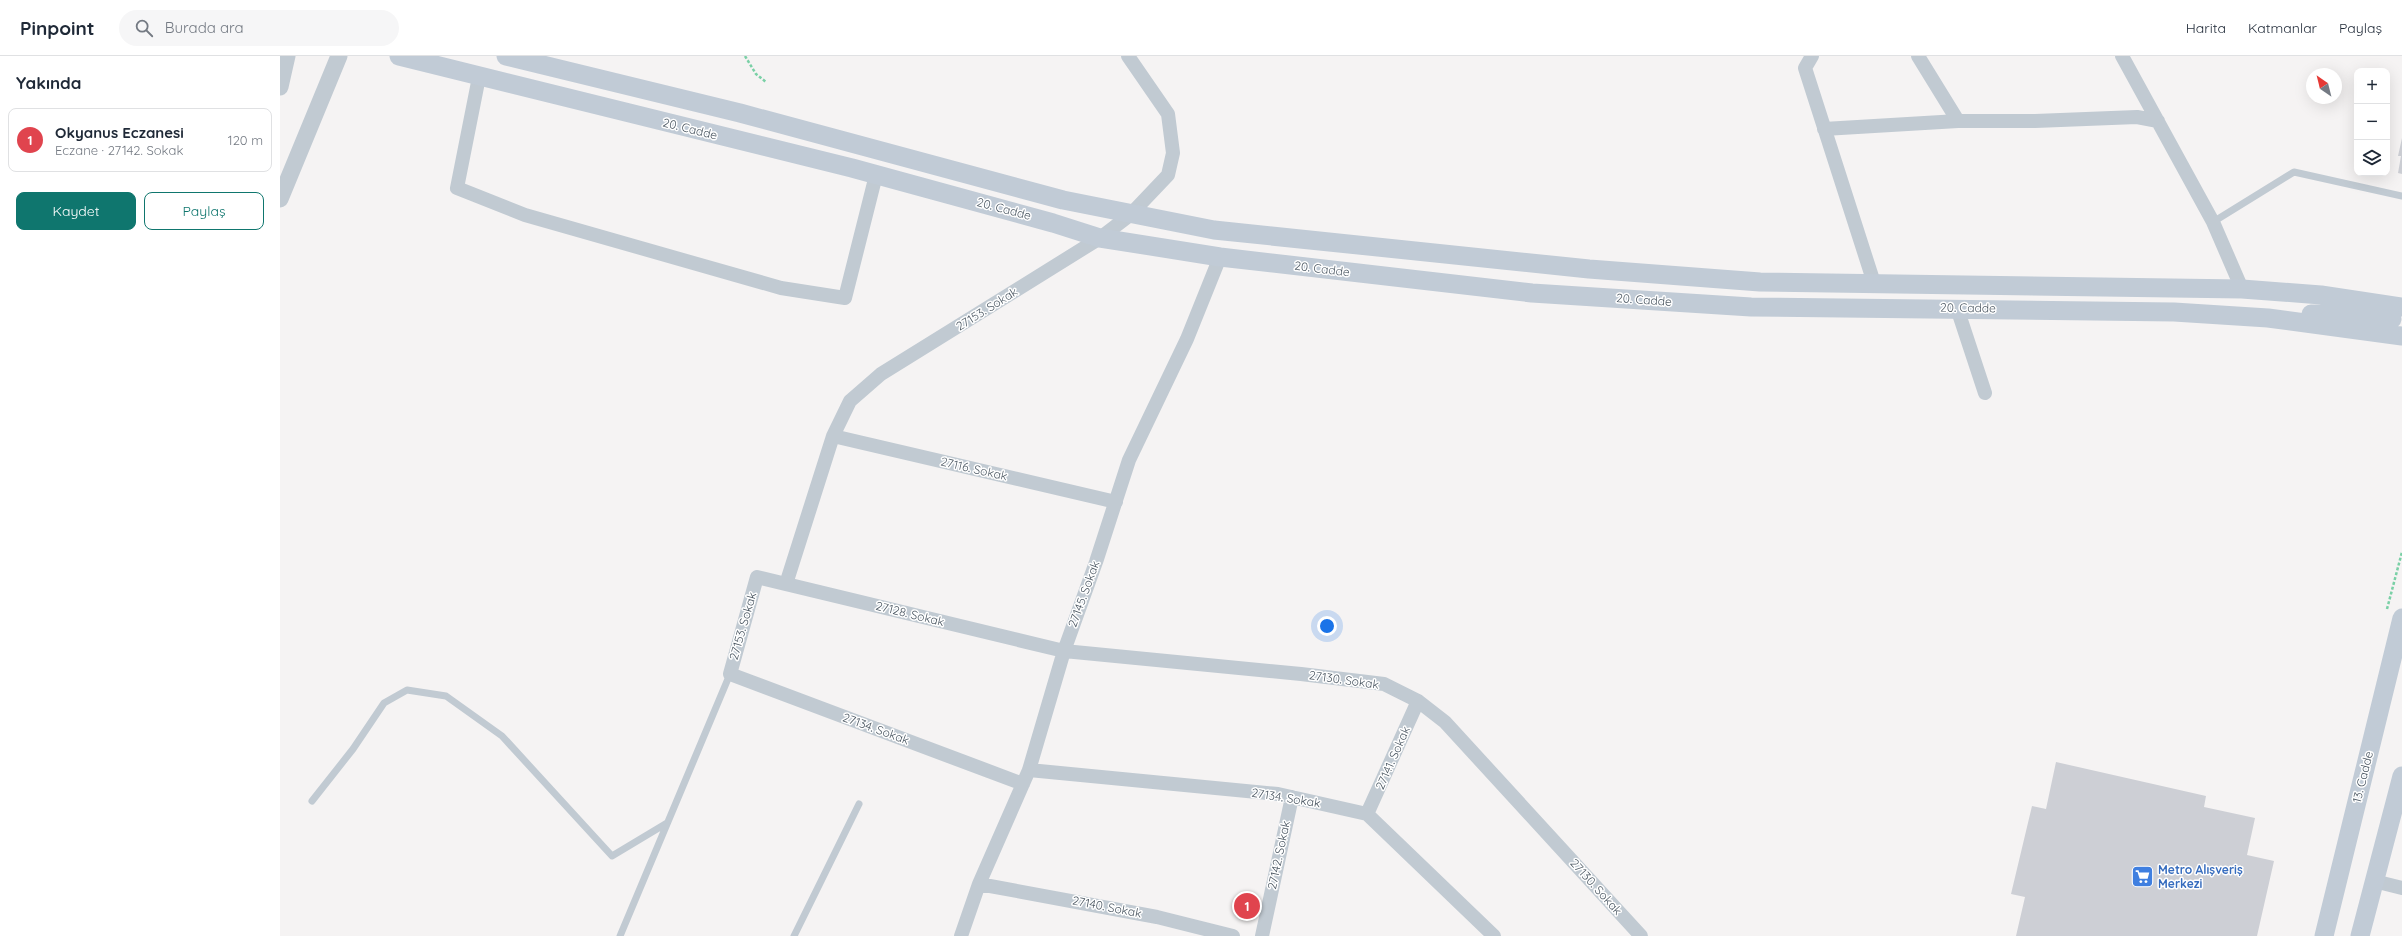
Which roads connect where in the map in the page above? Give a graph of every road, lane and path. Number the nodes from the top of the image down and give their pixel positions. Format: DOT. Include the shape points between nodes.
graph roads {
  1 [pos="287,56"];
  2 [pos="339,56"];
  3 [pos="399,56"];
  4 [pos="506,56"];
  5 [pos="745,56"];
  6 [pos="1128,56"];
  7 [pos="1918,56"];
  8 [pos="2122,56"];
  9 [pos="1806,60"];
  10 [pos="548,61"];
  11 [pos="479,77"];
  12 [pos="766,82"];
  13 [pos="280,87"];
  14 [pos="1958,121"];
  15 [pos="2158,121"];
  16 [pos="1824,129"];
  17 [pos="876,174"];
  18 [pos="2402,196"];
  19 [pos="280,199"];
  20 [pos="1130,215"];
  21 [pos="2213,222"];
  22 [pos="1100,238"];
  23 [pos="1220,257"];
  24 [pos="1874,283"];
  25 [pos="2242,289"];
  26 [pos="2396,305"];
  27 [pos="1957,308"];
  28 [pos="2268,318"];
  29 [pos="2402,320"];
  30 [pos="2393,334"];
  31 [pos="2402,342"];
  32 [pos="1985,393"];
  33 [pos="833,436"];
  34 [pos="1116,502"];
  35 [pos="757,577"];
  36 [pos="786,584"];
  37 [pos="2402,618"];
  38 [pos="1064,651"];
  39 [pos="730,674"];
  40 [pos="1418,702"];
  41 [pos="1029,770"];
  42 [pos="2402,776"];
  43 [pos="1023,784"];
  44 [pos="1292,797"];
  45 [pos="312,801"];
  46 [pos="859,804"];
  47 [pos="1367,814"];
  48 [pos="667,823"];
  49 [pos="2374,881"];
  50 [pos="979,884"];
  51 [pos="2402,888"];
  52 [pos="1489,935"];
  53 [pos="620,936"];
  54 [pos="794,936"];
  55 [pos="960,936"];
  56 [pos="1233,936"];
  57 [pos="1262,936"];
  58 [pos="1641,936"];
  59 [pos="2324,936"];
  60 [pos="2360,936"];
  1 -- 13 [label="street"];
  2 -- 19 [label="street"];
  3 -- 11 [label="main road, 20. Cadde"];
  4 -- 10 [label="main road"];
  5 -- 12 [label="path" via="756,74"];
  6 -- 20 [label="street, 27153. Sokak" via="1168,114 1173,153 1168,175"];
  7 -- 14 [label="street"];
  8 -- 15 [label="street"];
  9 -- 16 [label="street"];
  10 -- 20 [label="main road" via="1063,200"];
  11 -- 17 [label="main road, 20. Cadde"];
  11 -- 17 [label="street" via="457,188 525,214 781,288 845,298"];
  14 -- 15 [label="street" via="2136,117"];
  14 -- 16 [label="street"];
  15 -- 21 [label="street"];
  16 -- 24 [label="street"];
  17 -- 22 [label="main road, 20. Cadde"];
  18 -- 21 [label="lane" via="2294,172"];
  20 -- 22 [label="street, 27153. Sokak"];
  20 -- 24 [label="main road" via="1214,230 1589,269 1760,282"];
  21 -- 25 [label="street"];
  22 -- 23 [label="main road, 20. Cadde"];
  22 -- 33 [label="street, 27153. Sokak" via="881,374 850,401"];
  23 -- 27 [label="main road, 20. Cadde" via="1532,293 1751,307"];
  23 -- 34 [label="street, 27145. Sokak" via="1187,338 1129,460"];
  24 -- 25 [label="main road"];
  25 -- 26 [label="main road"];
  27 -- 28 [label="main road, 20. Cadde" via="2174,312"];
  27 -- 32 [label="street"];
  28 -- 29 [label="main road" via="2336,314"];
  28 -- 30 [label="main road"];
  30 -- 31 [label="main road"];
  33 -- 34 [label="street, 27116. Sokak"];
  33 -- 36 [label="street, 27153. Sokak"];
  34 -- 38 [label="street, 27145. Sokak"];
  35 -- 36 [label="street, 27128. Sokak"];
  35 -- 39 [label="street, 27153. Sokak"];
  36 -- 38 [label="street, 27128. Sokak"];
  37 -- 59 [label="main road, 13. Cadde"];
  38 -- 40 [label="street, 27130. Sokak" via="1384,684"];
  38 -- 41 [label="street, 27145. Sokak"];
  39 -- 43 [label="street, 27134. Sokak"];
  39 -- 48 [label="lane"];
  40 -- 47 [label="street, 27141. Sokak"];
  40 -- 58 [label="street, 27130. Sokak" via="1445,722"];
  41 -- 43 [label="street, 27145. Sokak"];
  41 -- 44 [label="street, 27134. Sokak"];
  42 -- 49 [label="main road"];
  43 -- 50 [label="street, 27145. Sokak"];
  44 -- 47 [label="street, 27134. Sokak"];
  44 -- 57 [label="street, 27142. Sokak"];
  45 -- 48 [label="lane" via="384,703 407,690 446,696 502,736 612,856"];
  46 -- 54 [label="lane"];
  47 -- 52 [label="street"];
  48 -- 53 [label="lane"];
  49 -- 51 [label="street"];
  49 -- 60 [label="main road"];
  50 -- 55 [label="street, 27145. Sokak"];
  50 -- 56 [label="street, 27140. Sokak" via="1157,917"];
}
